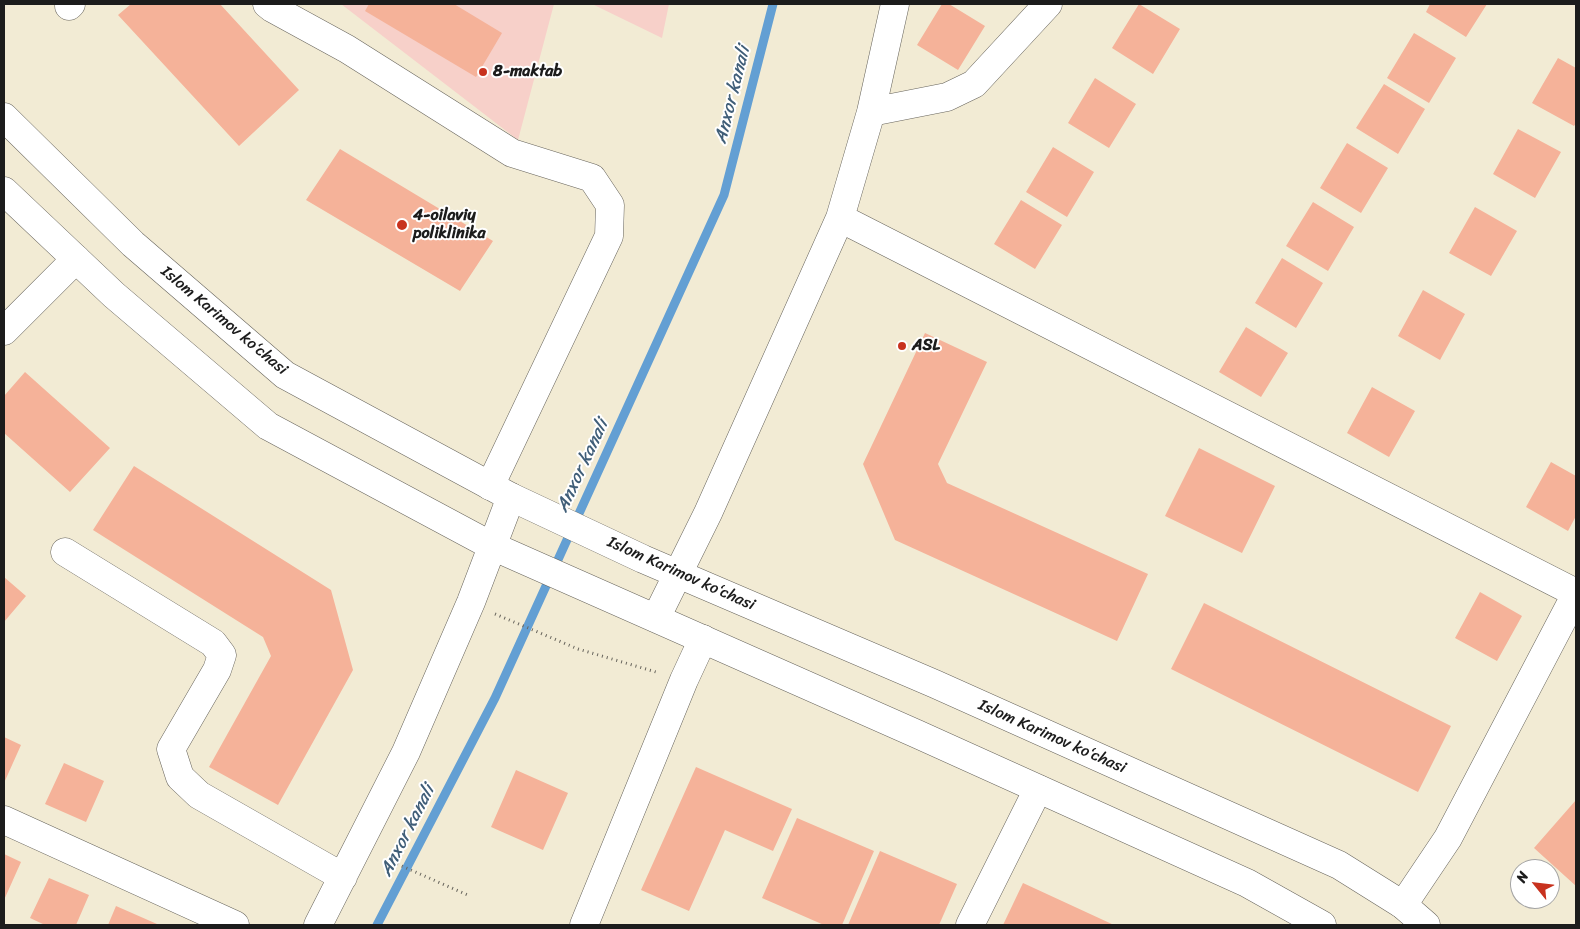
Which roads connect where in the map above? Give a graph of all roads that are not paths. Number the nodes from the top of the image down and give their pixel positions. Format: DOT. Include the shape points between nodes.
graph roads {
  1 [pos="267,4"];
  2 [pos="894,4"];
  3 [pos="1048,4"];
  4 [pos="871,112"];
  5 [pos="4,117"];
  6 [pos="4,190"];
  7 [pos="840,218"];
  8 [pos="76,258"];
  9 [pos="4,331"];
  10 [pos="500,492"];
  11 [pos="492,546"];
  12 [pos="65,552"];
  13 [pos="677,574"];
  14 [pos="1576,594"];
  15 [pos="656,618"];
  16 [pos="703,639"];
  17 [pos="1038,789"];
  18 [pos="4,820"];
  19 [pos="343,877"];
  20 [pos="1403,905"];
  21 [pos="235,925"];
  22 [pos="318,925"];
  23 [pos="584,925"];
  24 [pos="970,925"];
  25 [pos="1322,925"];
  26 [pos="1426,925"];
  1 -- 10 [label="street" via="347,49 512,153 592,178 610,205 609,236"];
  2 -- 4 [label="street"];
  3 -- 4 [label="street" via="974,84 946,97"];
  4 -- 7 [label="street"];
  5 -- 10 [label="street, Islom Karimov ko‘chasi" via="133,244 285,375"];
  6 -- 8 [label="street"];
  7 -- 13 [label="street" via="708,513"];
  7 -- 14 [label="street"];
  8 -- 9 [label="street"];
  8 -- 11 [label="street" via="114,295 268,426"];
  10 -- 11 [label="street"];
  10 -- 13 [label="street, Islom Karimov ko‘chasi"];
  11 -- 15 [label="street"];
  11 -- 19 [label="street" via="406,752"];
  12 -- 19 [label="street" via="213,644 222,655 217,670 171,749 180,778 199,795"];
  13 -- 15 [label="street"];
  13 -- 20 [label="street, Islom Karimov ko‘chasi" via="935,684 1339,865"];
  14 -- 20 [label="street" via="1448,838"];
  15 -- 16 [label="street"];
  16 -- 17 [label="street"];
  16 -- 23 [label="street"];
  17 -- 24 [label="street"];
  17 -- 25 [label="street" via="1247,884"];
  18 -- 21 [label="street"];
  19 -- 22 [label="street"];
  20 -- 26 [label="street, Islom Karimov ko‘chasi"];
}
